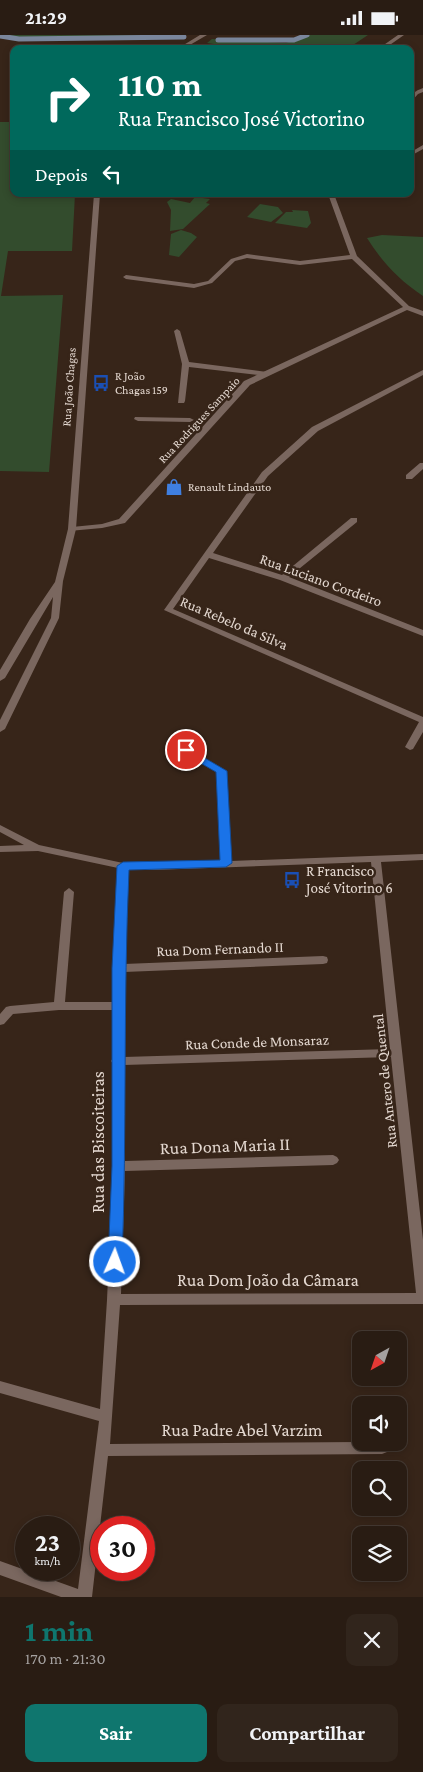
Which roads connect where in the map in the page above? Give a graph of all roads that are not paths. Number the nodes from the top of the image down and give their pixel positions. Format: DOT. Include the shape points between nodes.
graph roads {
  1 [pos="204,35"];
  2 [pos="401,35"];
  3 [pos="186,45"];
  4 [pos="386,45"];
  5 [pos="423,90"];
  6 [pos="414,98"];
  7 [pos="423,147"];
  8 [pos="414,152"];
  9 [pos="97,197"];
  10 [pos="332,197"];
  11 [pos="354,257"];
  12 [pos="126,277"];
  13 [pos="407,307"];
  14 [pos="423,315"];
  15 [pos="177,331"];
  16 [pos="186,364"];
  17 [pos="423,371"];
  18 [pos="267,374"];
  19 [pos="181,401"];
  20 [pos="138,419"];
  21 [pos="190,420"];
  22 [pos="423,465"];
  23 [pos="409,477"];
  24 [pos="354,519"];
  25 [pos="72,529"];
  26 [pos="209,555"];
  27 [pos="282,578"];
  28 [pos="59,581"];
  29 [pos="423,633"];
  30 [pos="0,678"];
  31 [pos="423,721"];
  32 [pos="0,729"];
  33 [pos="410,747"];
  34 [pos="186,750"];
  35 [pos="0,828"];
  36 [pos="0,849"];
  37 [pos="38,849"];
  38 [pos="423,857"];
  39 [pos="376,860"];
  40 [pos="226,863"];
  41 [pos="123,866"];
  42 [pos="69,892"];
  43 [pos="323,959"];
  44 [pos="118,968"];
  45 [pos="119,1005"];
  46 [pos="59,1006"];
  47 [pos="0,1021"];
  48 [pos="397,1053"];
  49 [pos="117,1061"];
  50 [pos="333,1160"];
  51 [pos="119,1166"];
  52 [pos="423,1299"];
  53 [pos="114,1300"];
  54 [pos="0,1387"];
  55 [pos="106,1417"];
  56 [pos="352,1448"];
  57 [pos="102,1450"];
  58 [pos="0,1568"];
  59 [pos="81,1597"];
  60 [pos="85,1597"];
  1 -- 3 [label="street"];
  2 -- 4 [label="street"];
  5 -- 6 [label="street"];
  7 -- 8 [label="street"];
  9 -- 25 [label="street, Rua João Chagas"];
  10 -- 11 [label="street"];
  11 -- 12 [label="street" via="300,263 247,256 233,260 210,282 194,286"];
  11 -- 13 [label="street"];
  13 -- 14 [label="street"];
  13 -- 18 [label="street, Rua Rodrigues Sampaio"];
  15 -- 16 [label="street"];
  16 -- 18 [label="street"];
  16 -- 19 [label="street"];
  17 -- 26 [label="street, Rua Rebelo da Silva" via="316,429 265,474"];
  18 -- 25 [label="street, Rua Rodrigues Sampaio" via="247,383 122,521"];
  20 -- 21 [label="street"];
  22 -- 23 [label="street"];
  24 -- 27 [label="street"];
  25 -- 28 [label="street, Rua João Chagas"];
  26 -- 27 [label="street, Rua Luciano Cordeiro"];
  26 -- 31 [label="street, Rua Rebelo da Silva" via="168,610"];
  27 -- 29 [label="street, Rua Luciano Cordeiro"];
  28 -- 30 [label="street, Rua João Chagas"];
  28 -- 32 [label="street, Rua João Chagas" via="55,618"];
  31 -- 33 [label="street"];
  34 -- 40 [label="street" via="221,771"];
  35 -- 37 [label="street"];
  36 -- 37 [label="street"];
  37 -- 41 [label="street"];
  38 -- 39 [label="street"];
  39 -- 40 [label="street"];
  39 -- 48 [label="street, Rua Antero de Quental"];
  40 -- 41 [label="street"];
  41 -- 44 [label="street, Rua das Biscoiteiras"];
  42 -- 46 [label="street"];
  43 -- 44 [label="street, Rua Dom Fernando II"];
  44 -- 45 [label="street, Rua das Biscoiteiras"];
  45 -- 46 [label="street"];
  45 -- 49 [label="street, Rua das Biscoiteiras"];
  46 -- 47 [label="street" via="10,1010"];
  48 -- 49 [label="street, Rua Conde de Monsaraz"];
  48 -- 52 [label="street, Rua Antero de Quental"];
  49 -- 51 [label="street, Rua das Biscoiteiras"];
  50 -- 51 [label="street, Rua Dona Maria II"];
  51 -- 53 [label="street, Rua das Biscoiteiras"];
  52 -- 53 [label="street, Rua Dom João da Câmara"];
  53 -- 55 [label="street, Rua das Biscoiteiras"];
  54 -- 55 [label="street"];
  55 -- 57 [label="street, Rua das Biscoiteiras"];
  56 -- 57 [label="street, Rua Padre Abel Varzim"];
  57 -- 60 [label="street, Rua das Biscoiteiras"];
  58 -- 59 [label="street"];
}
